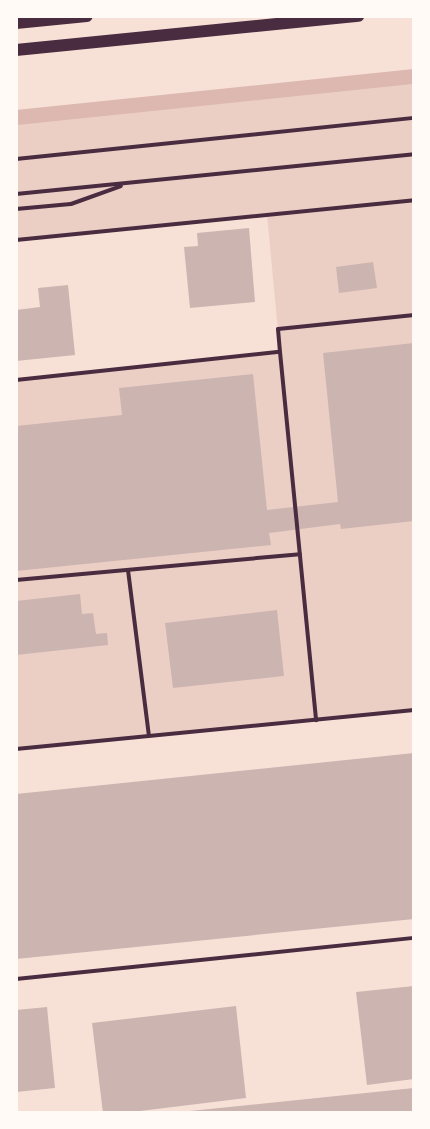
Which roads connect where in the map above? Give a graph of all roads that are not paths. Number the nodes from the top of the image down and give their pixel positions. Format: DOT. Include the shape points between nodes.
graph roads {
  1 [pos="87,16"];
  2 [pos="358,16"];
  3 [pos="16,23"];
  4 [pos="16,50"];
  5 [pos="414,118"];
  6 [pos="414,154"];
  7 [pos="16,159"];
  8 [pos="128,183"];
  9 [pos="16,194"];
  10 [pos="414,200"];
  11 [pos="16,209"];
  12 [pos="16,240"];
  13 [pos="414,316"];
  14 [pos="280,352"];
  15 [pos="16,380"];
  16 [pos="300,554"];
  17 [pos="128,570"];
  18 [pos="16,580"];
  19 [pos="414,710"];
  20 [pos="316,720"];
  21 [pos="149,736"];
  22 [pos="16,749"];
  23 [pos="414,938"];
  24 [pos="16,980"];
  1 -- 3 [label="main road"];
  2 -- 4 [label="main road"];
  5 -- 7 [label="lane"];
  6 -- 8 [label="lane"];
  8 -- 9 [label="lane"];
  8 -- 11 [label="lane" via="72,204"];
  10 -- 12 [label="lane"];
  13 -- 14 [label="lane" via="278,329"];
  14 -- 15 [label="lane"];
  14 -- 16 [label="lane"];
  16 -- 17 [label="lane"];
  16 -- 20 [label="lane"];
  17 -- 18 [label="lane"];
  17 -- 21 [label="lane"];
  19 -- 20 [label="lane"];
  20 -- 21 [label="lane"];
  21 -- 22 [label="lane"];
  23 -- 24 [label="lane"];
}
